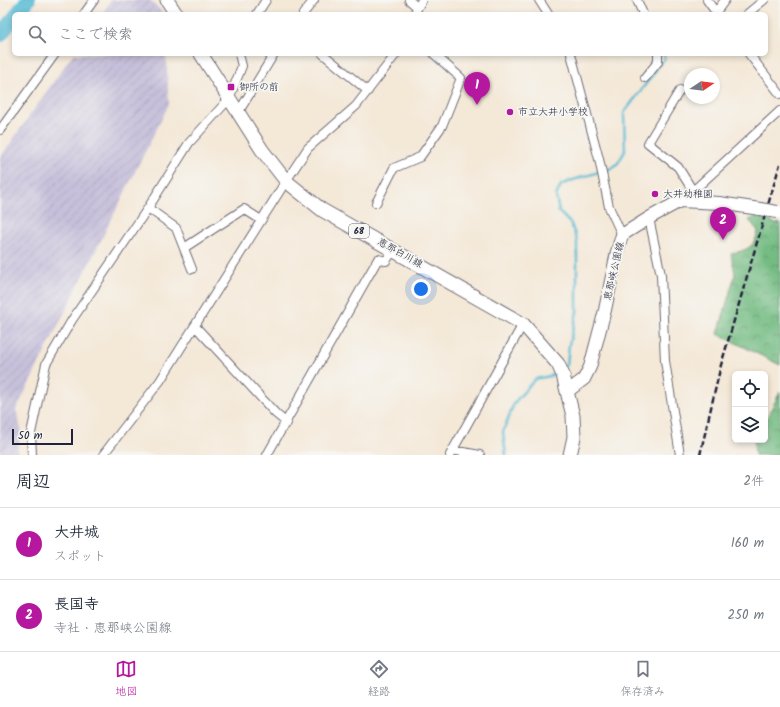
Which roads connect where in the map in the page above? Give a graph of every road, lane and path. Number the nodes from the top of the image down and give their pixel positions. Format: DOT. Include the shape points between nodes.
graph roads {
  1 [pos="94,0"];
  2 [pos="167,0"];
  3 [pos="266,0"];
  4 [pos="314,0"];
  5 [pos="409,0"];
  6 [pos="538,0"];
  7 [pos="636,0"];
  8 [pos="706,0"];
  9 [pos="725,0"];
  10 [pos="764,0"];
  11 [pos="418,7"];
  12 [pos="85,12"];
  13 [pos="175,12"];
  14 [pos="258,12"];
  15 [pos="305,12"];
  16 [pos="547,12"];
  17 [pos="642,12"];
  18 [pos="715,12"];
  19 [pos="717,12"];
  20 [pos="749,12"];
  21 [pos="54,56"];
  22 [pos="202,56"];
  23 [pos="240,56"];
  24 [pos="273,56"];
  25 [pos="325,56"];
  26 [pos="394,56"];
  27 [pos="436,56"];
  28 [pos="571,56"];
  29 [pos="658,56"];
  30 [pos="750,56"];
  31 [pos="645,78"];
  32 [pos="680,90"];
  33 [pos="368,91"];
  34 [pos="780,94"];
  35 [pos="229,99"];
  36 [pos="780,111"];
  37 [pos="238,113"];
  38 [pos="0,130"];
  39 [pos="286,181"];
  40 [pos="693,191"];
  41 [pos="686,201"];
  42 [pos="376,203"];
  43 [pos="148,208"];
  44 [pos="779,212"];
  45 [pos="649,218"];
  46 [pos="261,220"];
  47 [pos="622,235"];
  48 [pos="184,248"];
  49 [pos="390,255"];
  50 [pos="192,269"];
  51 [pos="523,324"];
  52 [pos="195,326"];
  53 [pos="568,391"];
  54 [pos="287,423"];
  55 [pos="451,452"];
  56 [pos="32,455"];
  57 [pos="103,455"];
  58 [pos="267,455"];
  59 [pos="480,455"];
  60 [pos="570,455"];
  61 [pos="680,455"];
  1 -- 12 [label="street"];
  2 -- 13 [label="main road"];
  3 -- 14 [label="street"];
  4 -- 15 [label="street"];
  5 -- 11 [label="street"];
  6 -- 16 [label="street"];
  7 -- 17 [label="street"];
  8 -- 18 [label="street"];
  9 -- 19 [label="street"];
  10 -- 20 [label="street"];
  21 -- 38 [label="street"];
  22 -- 35 [label="main road, 恵那白川線 / 68"];
  23 -- 35 [label="street" via="242,66"];
  24 -- 37 [label="street"];
  25 -- 33 [label="street"];
  26 -- 33 [label="street"];
  27 -- 42 [label="street" via="462,78 442,126 420,157 394,168"];
  28 -- 47 [label="street" via="599,159 609,208"];
  29 -- 31 [label="street" via="658,62"];
  30 -- 34 [label="street"];
  32 -- 40 [label="street" via="648,143 678,167"];
  33 -- 39 [label="street" via="356,106 308,148"];
  35 -- 37 [label="main road, 恵那白川線 / 68"];
  35 -- 43 [label="street" via="189,143"];
  36 -- 40 [label="street"];
  37 -- 39 [label="main road, 恵那白川線 / 68"];
  39 -- 46 [label="street"];
  39 -- 51 [label="main road, 恵那白川線 / 68" via="322,210"];
  40 -- 41 [label="street"];
  41 -- 44 [label="main road, 恵那峡公園線, bridge"];
  41 -- 45 [label="main road, 恵那峡公園線" via="680,201"];
  43 -- 48 [label="street" via="176,228"];
  43 -- 56 [label="street" via="72,320 46,364 31,433"];
  45 -- 47 [label="main road, 恵那峡公園線"];
  45 -- 61 [label="street" via="661,275 665,362"];
  46 -- 48 [label="street" via="244,209"];
  46 -- 52 [label="street"];
  47 -- 53 [label="main road, 恵那峡公園線" via="590,367 584,380"];
  48 -- 50 [label="street"];
  49 -- 54 [label="street" via="386,261 378,259"];
  51 -- 53 [label="main road, 恵那白川線 / 68" via="561,370"];
  51 -- 55 [label="street"];
  52 -- 54 [label="street"];
  52 -- 57 [label="street" via="160,381"];
  53 -- 60 [label="main road, 恵那白川線 / 68" via="573,430"];
  54 -- 58 [label="street"];
  55 -- 59 [label="street"];
}
